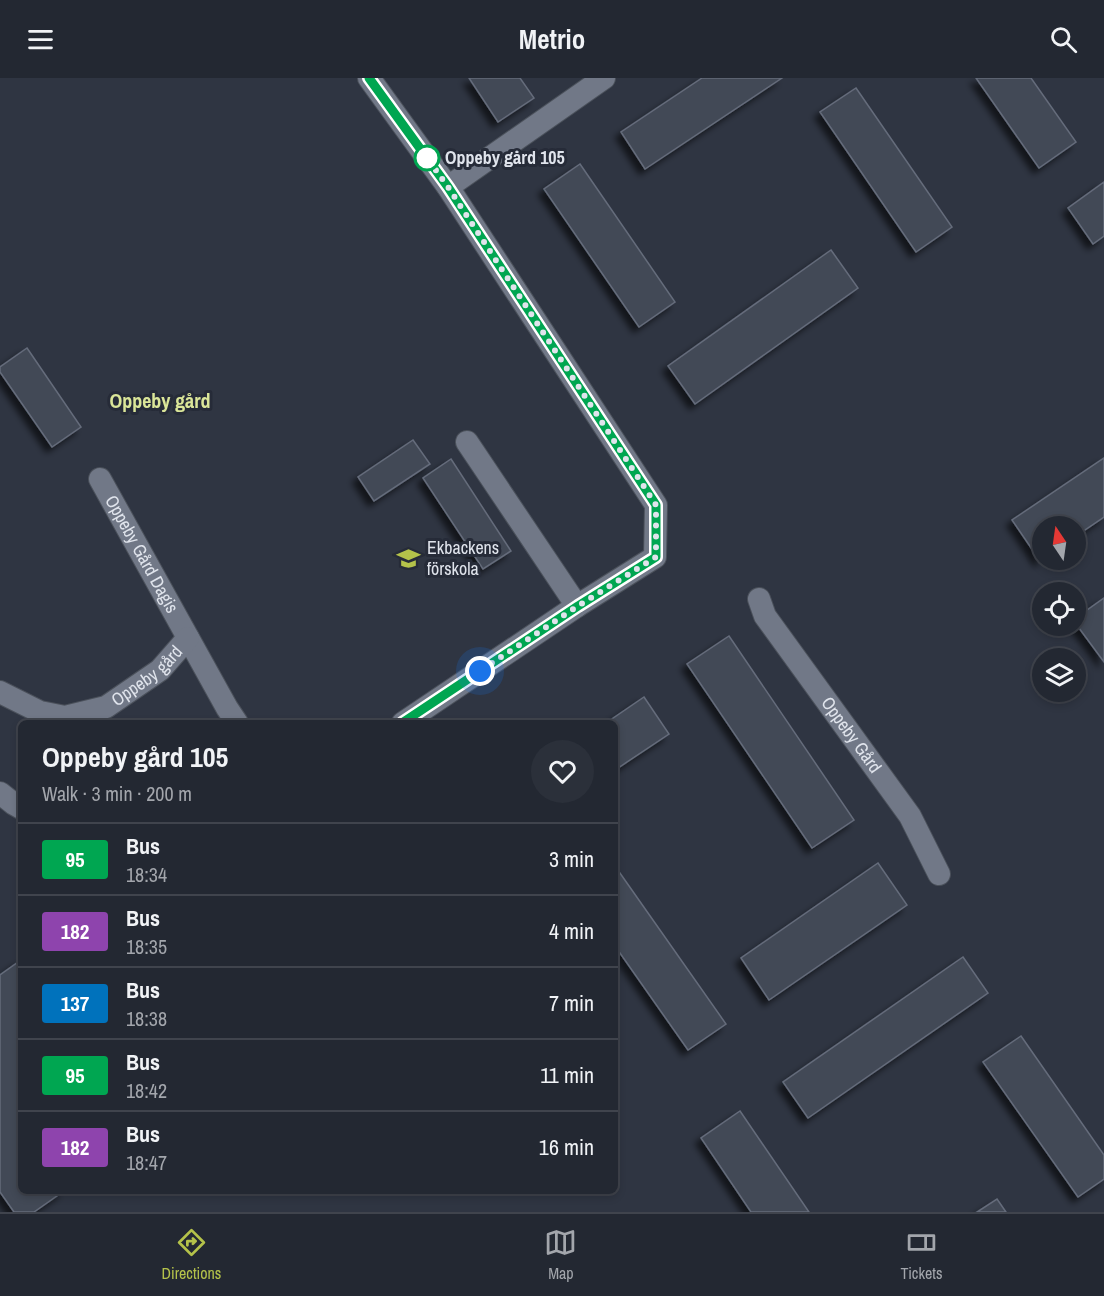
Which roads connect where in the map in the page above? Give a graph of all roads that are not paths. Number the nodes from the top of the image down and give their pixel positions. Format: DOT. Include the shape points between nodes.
graph roads {
  1 [pos="369,78"];
  2 [pos="604,78"];
  3 [pos="448,187"];
  4 [pos="467,442"];
  5 [pos="100,479"];
  6 [pos="759,599"];
  7 [pos="578,606"];
  8 [pos="188,638"];
  9 [pos="0,692"];
  10 [pos="235,720"];
  11 [pos="407,720"];
  12 [pos="0,793"];
  13 [pos="18,806"];
  14 [pos="939,874"];
  1 -- 3 [label="street"];
  2 -- 3 [label="street"];
  3 -- 7 [label="street" via="656,505 656,557"];
  4 -- 7 [label="street"];
  5 -- 8 [label="street, Oppeby Gård Dagis"];
  6 -- 14 [label="street, Oppeby Gård" via="765,616 910,816"];
  7 -- 11 [label="street"];
  8 -- 9 [label="street, Oppeby gård" via="159,670 106,707 64,717 40,712"];
  8 -- 10 [label="street, Oppeby Gård Dagis"];
  12 -- 13 [label="street"];
}
